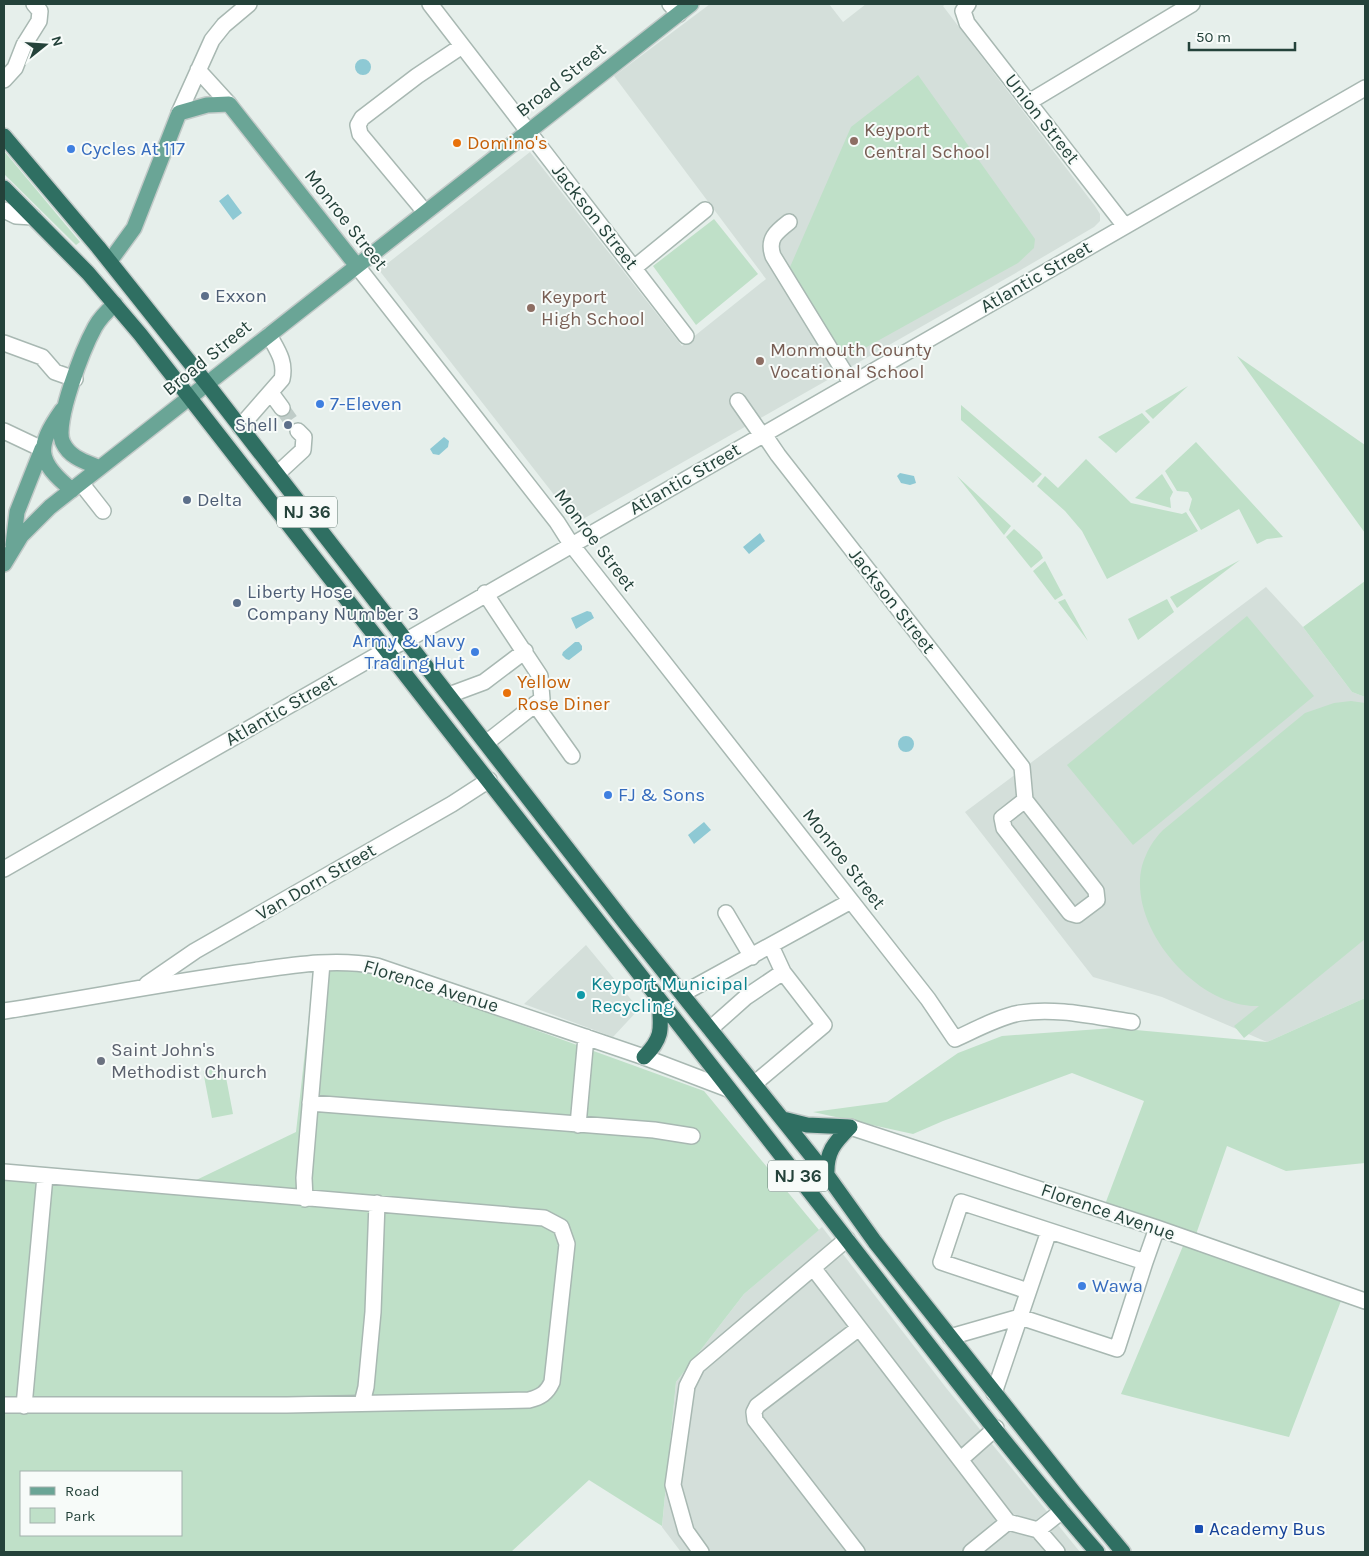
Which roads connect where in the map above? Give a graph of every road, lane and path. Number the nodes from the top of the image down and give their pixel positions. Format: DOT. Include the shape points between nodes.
graph roads {
  1 [pos="34,4"];
  2 [pos="249,4"];
  3 [pos="430,4"];
  4 [pos="691,4"];
  5 [pos="1192,4"];
  6 [pos="965,7"];
  7 [pos="674,9"];
  8 [pos="462,46"];
  9 [pos="198,70"];
  10 [pos="4,80"];
  11 [pos="1365,88"];
  12 [pos="1030,102"];
  13 [pos="229,104"];
  14 [pos="179,113"];
  15 [pos="528,131"];
  16 [pos="4,136"];
  17 [pos="4,188"];
  18 [pos="4,210"];
  19 [pos="705,210"];
  20 [pos="425,212"];
  21 [pos="33,217"];
  22 [pos="789,222"];
  23 [pos="1124,225"];
  24 [pos="110,261"];
  25 [pos="357,266"];
  26 [pos="634,268"];
  27 [pos="115,304"];
  28 [pos="269,335"];
  29 [pos="686,336"];
  30 [pos="4,344"];
  31 [pos="74,379"];
  32 [pos="851,383"];
  33 [pos="207,384"];
  34 [pos="271,393"];
  35 [pos="190,398"];
  36 [pos="738,401"];
  37 [pos="64,407"];
  38 [pos="282,408"];
  39 [pos="4,422"];
  40 [pos="240,427"];
  41 [pos="298,430"];
  42 [pos="762,434"];
  43 [pos="8,435"];
  44 [pos="42,449"];
  45 [pos="100,468"];
  46 [pos="277,474"];
  47 [pos="76,487"];
  48 [pos="103,511"];
  49 [pos="8,544"];
  50 [pos="571,544"];
  51 [pos="4,564"];
  52 [pos="485,594"];
  53 [pos="407,640"];
  54 [pos="386,650"];
  55 [pos="525,651"];
  56 [pos="449,695"];
  57 [pos="536,704"];
  58 [pos="486,743"];
  59 [pos="572,756"];
  60 [pos="489,780"];
  61 [pos="1025,800"];
  62 [pos="4,869"];
  63 [pos="852,901"];
  64 [pos="726,913"];
  65 [pos="771,946"];
  66 [pos="752,956"];
  67 [pos="322,963"];
  68 [pos="783,972"];
  69 [pos="144,986"];
  70 [pos="682,994"];
  71 [pos="659,1001"];
  72 [pos="4,1011"];
  73 [pos="1132,1022"];
  74 [pos="710,1029"];
  75 [pos="586,1037"];
  76 [pos="644,1057"];
  77 [pos="754,1084"];
  78 [pos="728,1089"];
  79 [pos="310,1103"];
  80 [pos="783,1119"];
  81 [pos="578,1125"];
  82 [pos="850,1127"];
  83 [pos="692,1136"];
  84 [pos="4,1172"];
  85 [pos="827,1175"];
  86 [pos="45,1176"];
  87 [pos="305,1199"];
  88 [pos="377,1203"];
  89 [pos="1157,1228"];
  90 [pos="1049,1230"];
  91 [pos="847,1239"];
  92 [pos="1145,1262"];
  93 [pos="814,1269"];
  94 [pos="1028,1291"];
  95 [pos="1365,1301"];
  96 [pos="1020,1317"];
  97 [pos="859,1328"];
  98 [pos="950,1337"];
  99 [pos="994,1393"];
  100 [pos="362,1402"];
  101 [pos="4,1406"];
  102 [pos="24,1406"];
  103 [pos="996,1428"];
  104 [pos="961,1459"];
  105 [pos="1062,1511"];
  106 [pos="1008,1522"];
  107 [pos="1038,1530"];
  108 [pos="701,1552"];
  109 [pos="858,1552"];
  110 [pos="971,1552"];
  111 [pos="1057,1552"];
  112 [pos="1097,1552"];
  113 [pos="1123,1552"];
  1 -- 10 [label="street" via="40,11 39,21 15,68"];
  2 -- 9 [label="street" via="212,40"];
  3 -- 8 [label="street, Jackson Street"];
  4 -- 7 [label="main road, Broad Street"];
  5 -- 12 [label="street"];
  6 -- 12 [label="street, Union Street" via="967,23"];
  7 -- 15 [label="main road, Broad Street"];
  8 -- 15 [label="street, Jackson Street"];
  8 -- 20 [label="street" via="410,81 362,118 358,125 360,134"];
  9 -- 13 [label="street, Monroe Street"];
  9 -- 14 [label="street"];
  11 -- 23 [label="street, Atlantic Street"];
  12 -- 23 [label="street, Union Street"];
  13 -- 14 [label="main road" via="207,105"];
  13 -- 25 [label="main road, Monroe Street"];
  14 -- 24 [label="main road" via="134,228"];
  15 -- 20 [label="main road, Broad Street"];
  15 -- 26 [label="street, Jackson Street"];
  16 -- 24 [label="highway, NJ 36"];
  17 -- 21 [label="highway, NJ 36"];
  18 -- 21 [label="street" via="16,216"];
  19 -- 26 [label="street"];
  20 -- 25 [label="main road, Broad Street"];
  21 -- 27 [label="highway, NJ 36"];
  22 -- 32 [label="street" via="771,239 773,256"];
  23 -- 32 [label="street, Atlantic Street"];
  24 -- 33 [label="highway, NJ 36"];
  25 -- 28 [label="main road, Broad Street"];
  25 -- 50 [label="street, Monroe Street"];
  26 -- 29 [label="street, Jackson Street"];
  27 -- 31 [label="main road" via="95,328"];
  27 -- 35 [label="highway, NJ 36"];
  28 -- 33 [label="main road, Broad Street"];
  28 -- 34 [label="street" via="283,361 284,370 282,379"];
  30 -- 31 [label="street" via="42,356 55,372"];
  31 -- 37 [label="main road"];
  32 -- 42 [label="street, Atlantic Street"];
  33 -- 35 [label="main road, Broad Street"];
  33 -- 40 [label="highway, NJ 36"];
  34 -- 38 [label="street"];
  34 -- 40 [label="street"];
  35 -- 45 [label="main road, Broad Street"];
  35 -- 54 [label="highway, NJ 36"];
  36 -- 42 [label="street, Jackson Street"];
  37 -- 44 [label="main road" via="49,428"];
  37 -- 45 [label="main road" via="60,433 65,447 77,458"];
  39 -- 43 [label="street"];
  40 -- 46 [label="highway, NJ 36"];
  41 -- 46 [label="street" via="304,437 303,450"];
  42 -- 50 [label="street, Atlantic Street"];
  42 -- 61 [label="street, Jackson Street" via="1022,767"];
  43 -- 44 [label="street"];
  44 -- 47 [label="main road" via="48,467"];
  44 -- 49 [label="main road"];
  45 -- 47 [label="main road, Broad Street"];
  46 -- 53 [label="highway, NJ 36"];
  47 -- 48 [label="street"];
  47 -- 49 [label="main road, Broad Street"];
  49 -- 51 [label="main road"];
  50 -- 52 [label="street, Atlantic Street"];
  50 -- 63 [label="street, Monroe Street"];
  52 -- 53 [label="street, Atlantic Street"];
  52 -- 55 [label="street"];
  53 -- 54 [label="street, Atlantic Street"];
  53 -- 56 [label="highway, NJ 36"];
  54 -- 60 [label="highway, NJ 36"];
  54 -- 62 [label="street, Atlantic Street"];
  55 -- 56 [label="street" via="484,682"];
  55 -- 57 [label="street" via="540,676 542,699"];
  56 -- 58 [label="highway, NJ 36"];
  57 -- 58 [label="street"];
  57 -- 59 [label="street"];
  58 -- 70 [label="highway, NJ 36"];
  60 -- 69 [label="street, Van Dorn Street" via="195,951"];
  60 -- 71 [label="highway, NJ 36"];
  61 -- 61 [label="street" via="1096,891 1097,900 1077,915 1070,913 1004,828 1002,818"];
  63 -- 65 [label="street"];
  63 -- 73 [label="street, Monroe Street" via="928,999 955,1040 1019,1013 1051,1011"];
  64 -- 66 [label="street"];
  65 -- 66 [label="street"];
  65 -- 68 [label="street"];
  66 -- 70 [label="street"];
  67 -- 69 [label="street, Florence Avenue"];
  67 -- 75 [label="street, Florence Avenue" via="339,961 378,966"];
  67 -- 79 [label="street"];
  68 -- 74 [label="street" via="746,997"];
  68 -- 77 [label="street" via="824,1025"];
  69 -- 72 [label="street, Florence Avenue"];
  70 -- 74 [label="highway, NJ 36"];
  71 -- 76 [label="highway" via="659,1040"];
  71 -- 78 [label="highway, NJ 36"];
  74 -- 77 [label="highway, NJ 36"];
  75 -- 76 [label="street, Florence Avenue"];
  75 -- 81 [label="street"];
  76 -- 78 [label="street, Florence Avenue"];
  77 -- 80 [label="highway, NJ 36"];
  78 -- 91 [label="highway, NJ 36"];
  79 -- 81 [label="street"];
  79 -- 87 [label="street"];
  80 -- 82 [label="highway" via="808,1125"];
  80 -- 85 [label="highway, NJ 36"];
  81 -- 83 [label="street"];
  82 -- 85 [label="highway" via="830,1150 826,1162"];
  82 -- 89 [label="street, Florence Avenue"];
  84 -- 86 [label="street"];
  85 -- 98 [label="highway, NJ 36"];
  86 -- 87 [label="street"];
  86 -- 102 [label="street"];
  87 -- 88 [label="street"];
  88 -- 100 [label="street" via="375,1295"];
  88 -- 100 [label="street" via="544,1218 561,1227 567,1254 552,1382 543,1395 529,1400"];
  89 -- 92 [label="street"];
  89 -- 95 [label="street, Florence Avenue"];
  90 -- 92 [label="street"];
  90 -- 94 [label="street"];
  90 -- 94 [label="street" via="961,1202 941,1262"];
  91 -- 93 [label="street"];
  91 -- 103 [label="highway, NJ 36"];
  92 -- 96 [label="street" via="1117,1349"];
  93 -- 97 [label="street"];
  93 -- 108 [label="street" via="697,1366 687,1386 674,1485 686,1531"];
  94 -- 96 [label="street"];
  96 -- 98 [label="street"];
  96 -- 99 [label="street"];
  97 -- 104 [label="street"];
  97 -- 109 [label="street" via="757,1406 754,1412 756,1420"];
  98 -- 99 [label="highway, NJ 36"];
  99 -- 113 [label="highway, NJ 36"];
  100 -- 102 [label="street"];
  101 -- 102 [label="street"];
  103 -- 104 [label="street"];
  103 -- 105 [label="highway, NJ 36"];
  104 -- 106 [label="street"];
  105 -- 107 [label="street"];
  105 -- 112 [label="highway, NJ 36"];
  106 -- 107 [label="street"];
  106 -- 110 [label="street"];
  107 -- 111 [label="street"];
}
